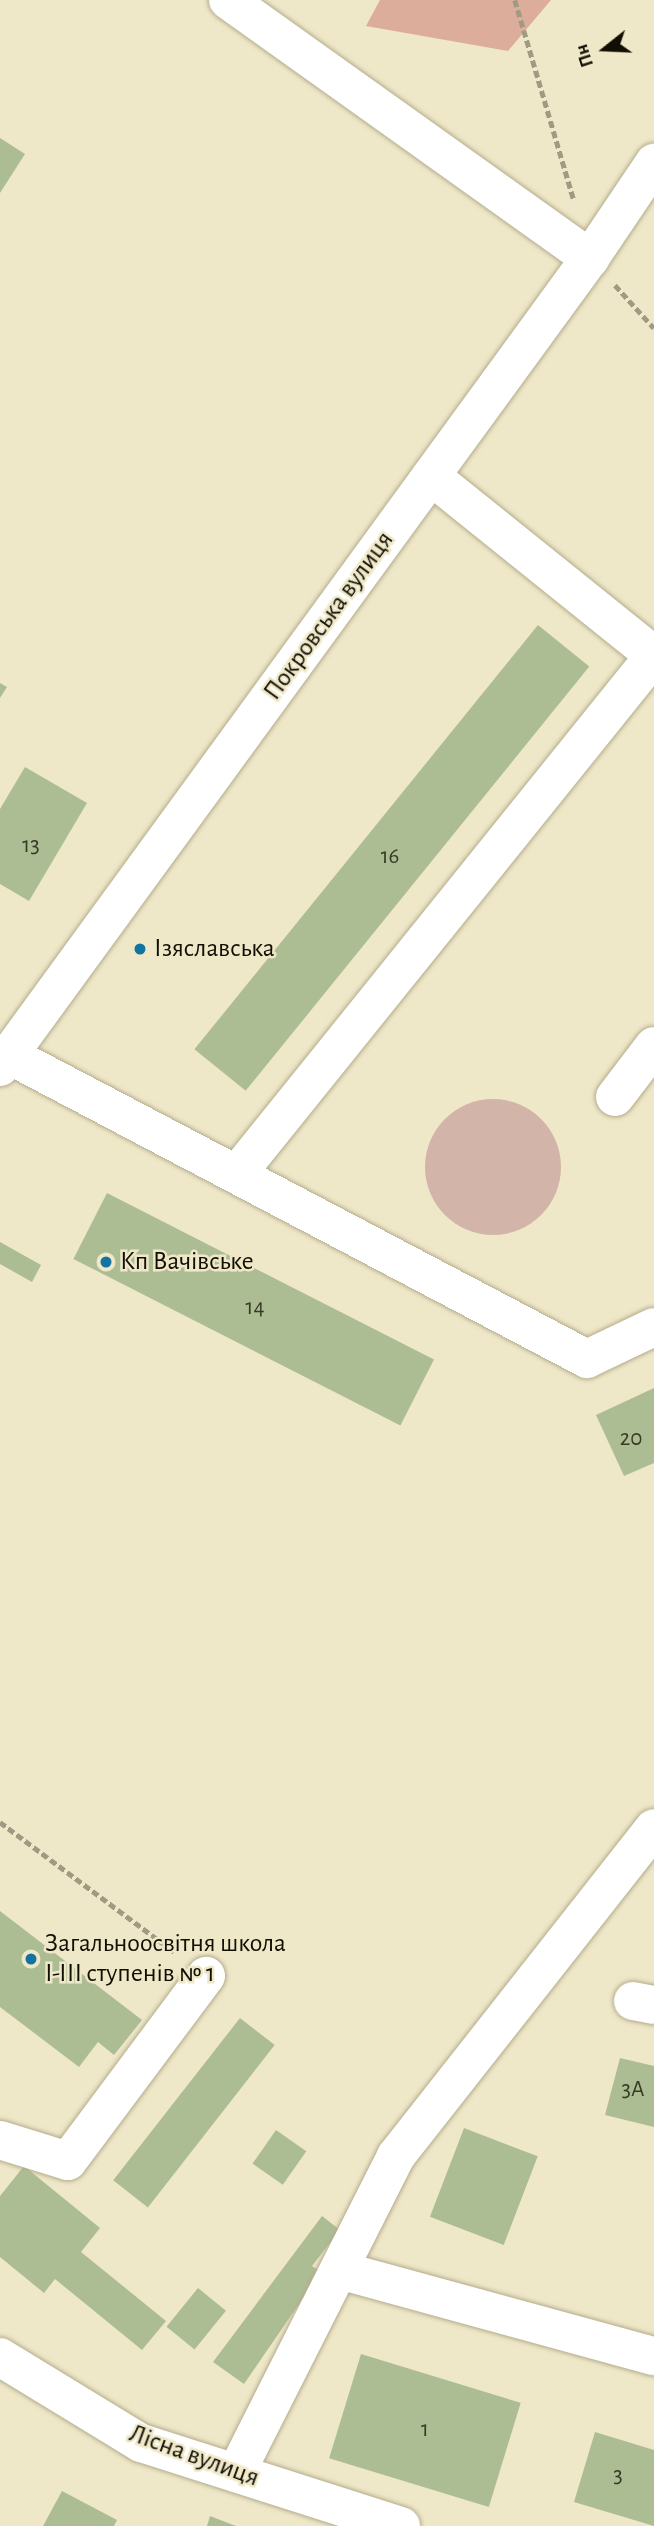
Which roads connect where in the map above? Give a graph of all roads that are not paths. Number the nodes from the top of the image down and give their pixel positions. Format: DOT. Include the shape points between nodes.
graph roads {
  1 [pos="228,0"];
  2 [pos="654,163"];
  3 [pos="590,258"];
  4 [pos="431,476"];
  5 [pos="654,656"];
  6 [pos="654,1046"];
  7 [pos="5,1061"];
  8 [pos="615,1097"];
  9 [pos="237,1174"];
  10 [pos="654,1327"];
  11 [pos="654,1828"];
  12 [pos="206,1976"];
  13 [pos="0,2140"];
  14 [pos="339,2270"];
  15 [pos="654,2356"];
  16 [pos="0,2357"];
  17 [pos="236,2473"];
  18 [pos="401,2526"];
  1 -- 3 [label="main road"];
  2 -- 3 [label="main road, Покровська вулиця"];
  3 -- 4 [label="main road, Покровська вулиця"];
  4 -- 5 [label="main road"];
  4 -- 7 [label="main road, Покровська вулиця"];
  5 -- 9 [label="main road"];
  6 -- 8 [label="main road"];
  7 -- 9 [label="main road"];
  9 -- 10 [label="main road" via="587,1359"];
  11 -- 14 [label="main road" via="396,2156"];
  12 -- 13 [label="main road" via="68,2161"];
  14 -- 15 [label="main road"];
  14 -- 17 [label="main road"];
  16 -- 17 [label="main road, Лісна вулиця" via="141,2443"];
  17 -- 18 [label="main road, Лісна вулиця"];
}
